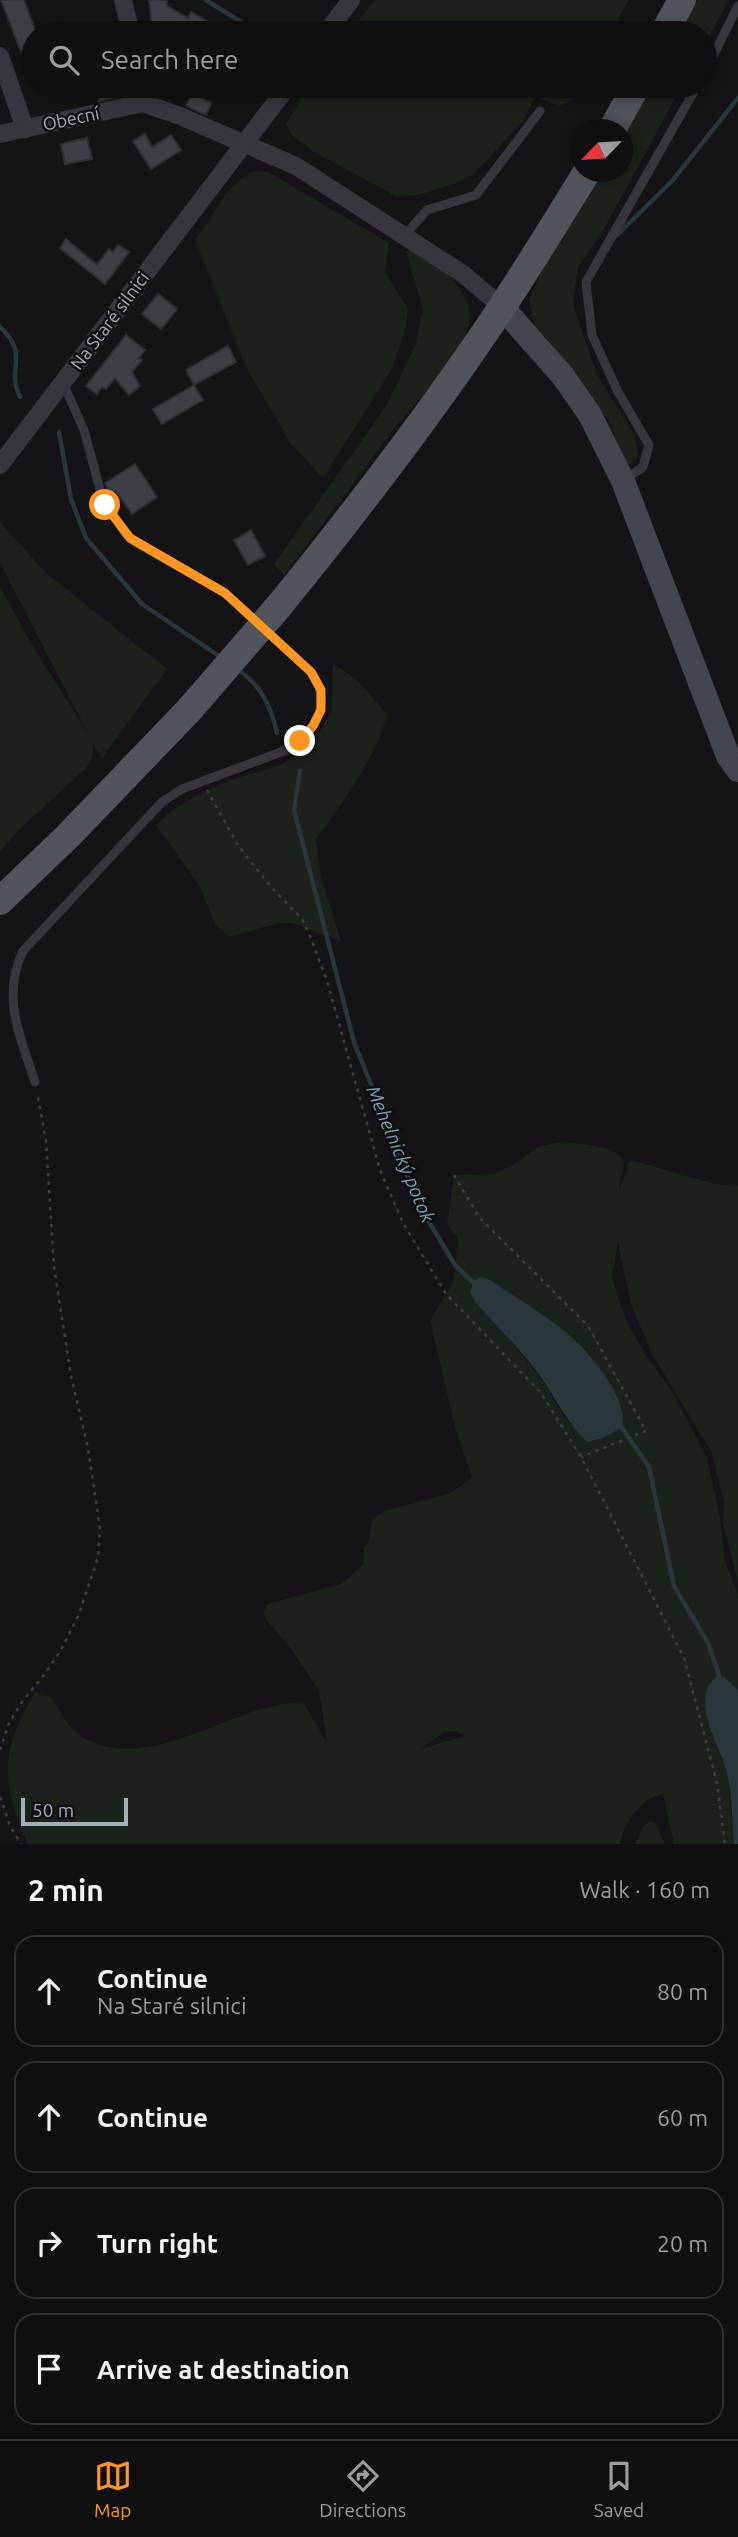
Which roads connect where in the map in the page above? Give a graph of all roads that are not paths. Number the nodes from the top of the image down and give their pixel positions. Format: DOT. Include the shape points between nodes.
graph roads {
  1 [pos="123,0"];
  2 [pos="351,0"];
  3 [pos="682,0"];
  4 [pos="738,6"];
  5 [pos="128,21"];
  6 [pos="336,21"];
  7 [pos="671,21"];
  8 [pos="717,48"];
  9 [pos="0,56"];
  10 [pos="128,98"];
  11 [pos="149,98"];
  12 [pos="279,98"];
  13 [pos="629,98"];
  14 [pos="690,98"];
  15 [pos="540,111"];
  16 [pos="618,119"];
  17 [pos="25,129"];
  18 [pos="0,134"];
  19 [pos="245,144"];
  20 [pos="581,182"];
  21 [pos="404,236"];
  22 [pos="502,307"];
  23 [pos="63,383"];
  24 [pos="0,465"];
  25 [pos="623,481"];
  26 [pos="738,770"];
  27 [pos="0,901"];
  28 [pos="35,1082"];
  1 -- 5 [label="street"];
  2 -- 6 [label="street"];
  3 -- 7 [label="main road"];
  4 -- 8 [label="lane"];
  9 -- 17 [label="street"];
  10 -- 17 [label="street, Obecní"];
  11 -- 19 [label="street, Obecní"];
  12 -- 19 [label="street, Na Staré silnici"];
  13 -- 16 [label="main road"];
  14 -- 25 [label="lane" via="586,282 592,335 649,445 643,467"];
  15 -- 21 [label="lane" via="475,195 427,210"];
  17 -- 18 [label="street, Obecní"];
  19 -- 21 [label="street, Obecní" via="296,166"];
  19 -- 23 [label="street, Na Staré silnici"];
  20 -- 22 [label="main road"];
  21 -- 22 [label="street, Obecní"];
  22 -- 25 [label="street" via="563,376 590,415"];
  22 -- 27 [label="main road, bridge" via="412,436 279,606 190,709"];
  23 -- 24 [label="street"];
  23 -- 28 [label="lane, Na Staré silnici" via="84,430 102,497 124,532 241,605 311,672 321,690 321,710 307,735 289,749 181,789 162,802 23,950 13,974 12,998"];
  25 -- 26 [label="street" via="728,756"];
}
